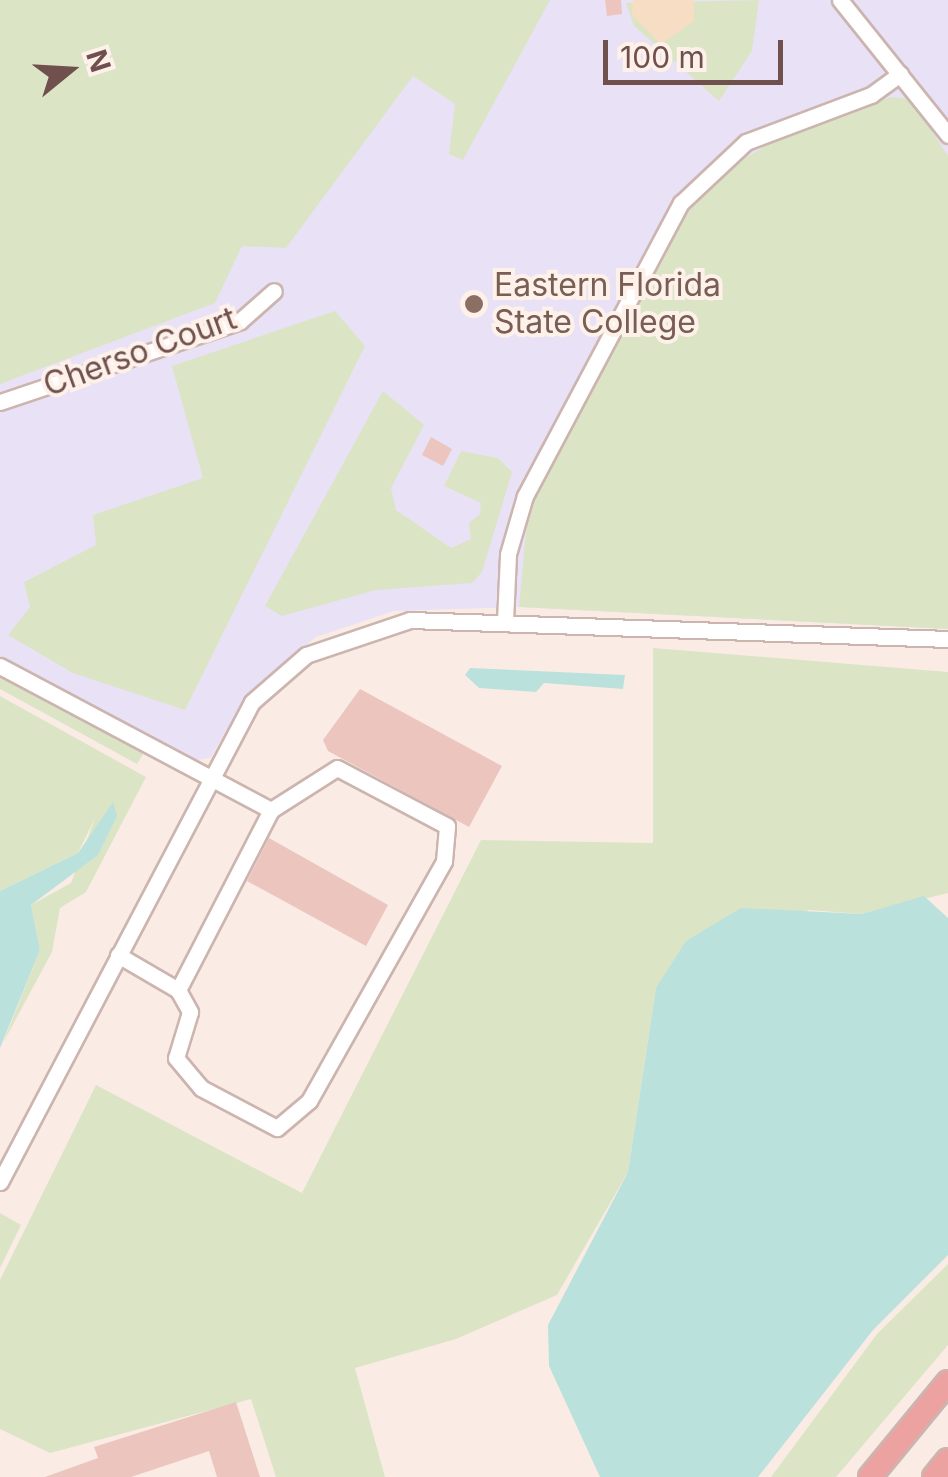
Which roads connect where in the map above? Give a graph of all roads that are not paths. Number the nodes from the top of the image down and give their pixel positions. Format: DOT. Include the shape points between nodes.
graph roads {
  1 [pos="840,0"];
  2 [pos="900,74"];
  3 [pos="948,135"];
  4 [pos="274,291"];
  5 [pos="0,402"];
  6 [pos="505,621"];
  7 [pos="948,639"];
  8 [pos="0,666"];
  9 [pos="212,779"];
  10 [pos="271,810"];
  11 [pos="118,955"];
  12 [pos="178,990"];
  13 [pos="0,1182"];
  14 [pos="948,1382"];
  15 [pos="948,1460"];
  16 [pos="870,1477"];
  17 [pos="934,1477"];
  1 -- 2 [label="street"];
  2 -- 3 [label="street"];
  2 -- 6 [label="street" via="870,95 746,142 704,176 650,240 524,496"];
  4 -- 5 [label="street, Cherso Court" via="240,321"];
  6 -- 7 [label="street"];
  6 -- 9 [label="street" via="410,620 306,655 252,702"];
  8 -- 9 [label="street"];
  9 -- 10 [label="street"];
  9 -- 11 [label="street"];
  10 -- 12 [label="street"];
  10 -- 12 [label="street" via="337,768 447,826 445,856 309,1100 277,1128 201,1088 176,1058 190,1012"];
  11 -- 12 [label="street"];
  11 -- 13 [label="street"];
  14 -- 16 [label="highway"];
  15 -- 17 [label="highway"];
}
